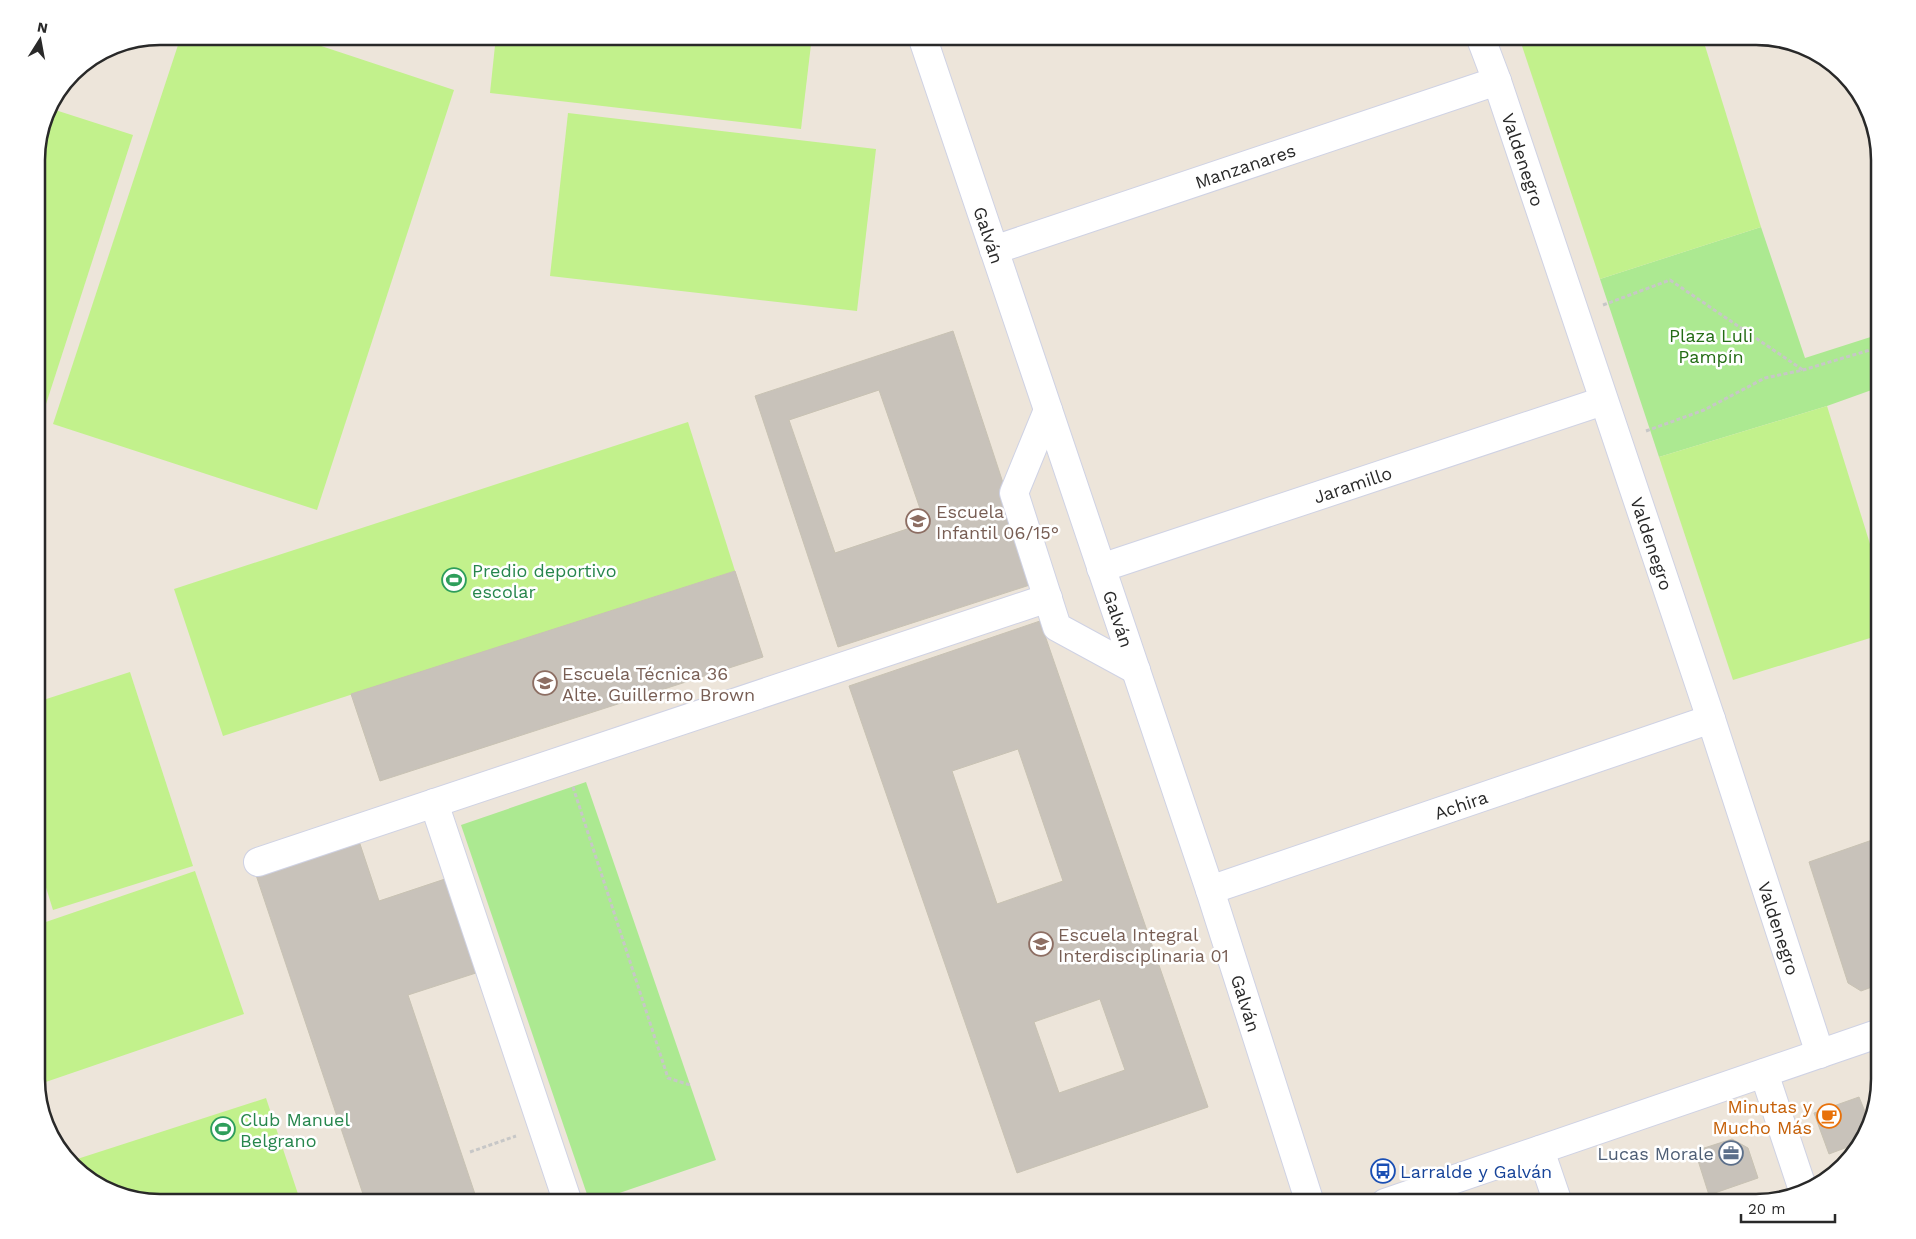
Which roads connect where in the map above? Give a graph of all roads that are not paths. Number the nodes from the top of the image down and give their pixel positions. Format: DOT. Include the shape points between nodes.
graph roads {
  1 [pos="925,45"];
  2 [pos="1483,45"];
  3 [pos="1497,81"];
  4 [pos="994,250"];
  5 [pos="1603,402"];
  6 [pos="1048,410"];
  7 [pos="1101,568"];
  8 [pos="1048,598"];
  9 [pos="1136,670"];
  10 [pos="1711,719"];
  11 [pos="434,803"];
  12 [pos="258,862"];
  13 [pos="1210,890"];
  14 [pos="1871,1036"];
  15 [pos="1820,1054"];
  16 [pos="1764,1073"];
  17 [pos="1540,1150"];
  18 [pos="1801,1184"];
  19 [pos="565,1194"];
  20 [pos="1307,1194"];
  21 [pos="1411,1194"];
  22 [pos="1555,1194"];
  1 -- 4 [label="street, Galván"];
  2 -- 3 [label="street, Valdenegro"];
  3 -- 4 [label="street, Manzanares"];
  3 -- 5 [label="street, Valdenegro"];
  4 -- 6 [label="street, Galván"];
  5 -- 7 [label="street, Jaramillo"];
  5 -- 10 [label="street, Valdenegro"];
  6 -- 7 [label="street, Galván"];
  6 -- 8 [label="street" via="1014,493"];
  7 -- 9 [label="street, Galván"];
  8 -- 9 [label="street" via="1057,627"];
  8 -- 11 [label="street"];
  9 -- 13 [label="street, Galván"];
  10 -- 13 [label="street, Achira"];
  10 -- 15 [label="street, Valdenegro"];
  11 -- 12 [label="street"];
  11 -- 19 [label="street"];
  13 -- 20 [label="street, Galván"];
  14 -- 15 [label="street"];
  15 -- 16 [label="street"];
  16 -- 17 [label="street"];
  16 -- 18 [label="street"];
  17 -- 21 [label="street"];
  17 -- 22 [label="street"];
}
